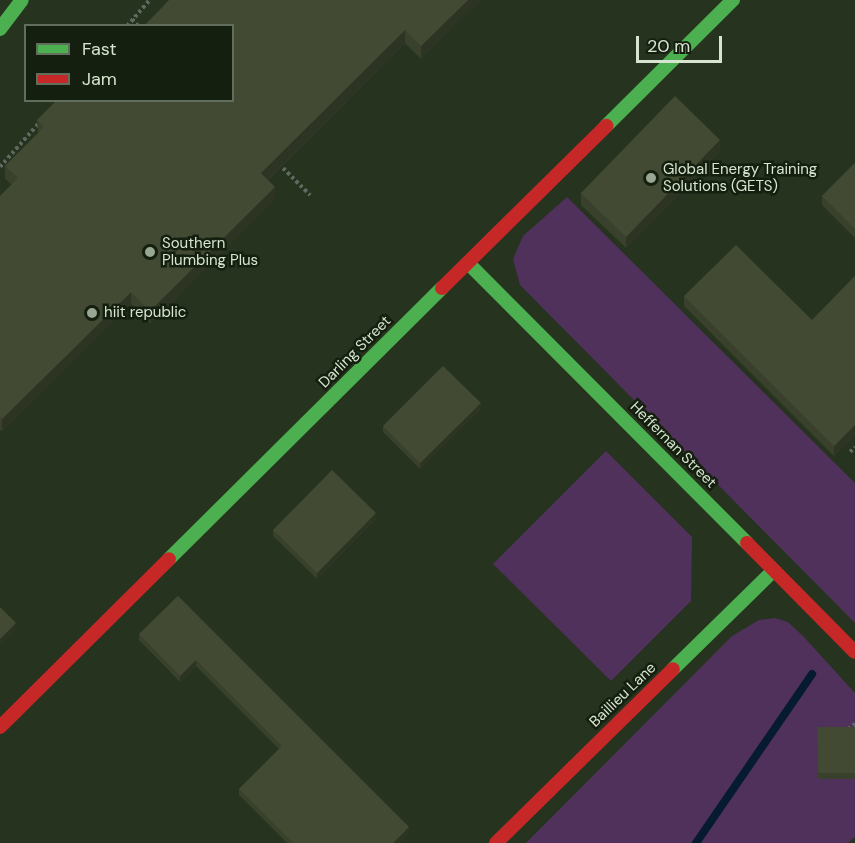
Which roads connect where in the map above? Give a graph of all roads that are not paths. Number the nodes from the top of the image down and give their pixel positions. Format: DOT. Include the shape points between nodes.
graph roads {
  1 [pos="22,0"];
  2 [pos="733,0"];
  3 [pos="0,29"];
  4 [pos="468,262"];
  5 [pos="774,570"];
  6 [pos="855,652"];
  7 [pos="0,727"];
  8 [pos="496,843"];
  1 -- 3 [label="street"];
  2 -- 4 [label="street, Darling Street"];
  4 -- 5 [label="street, Heffernan Street"];
  4 -- 7 [label="street, Darling Street"];
  5 -- 6 [label="street, Heffernan Street"];
  5 -- 8 [label="street, Baillieu Lane"];
}
